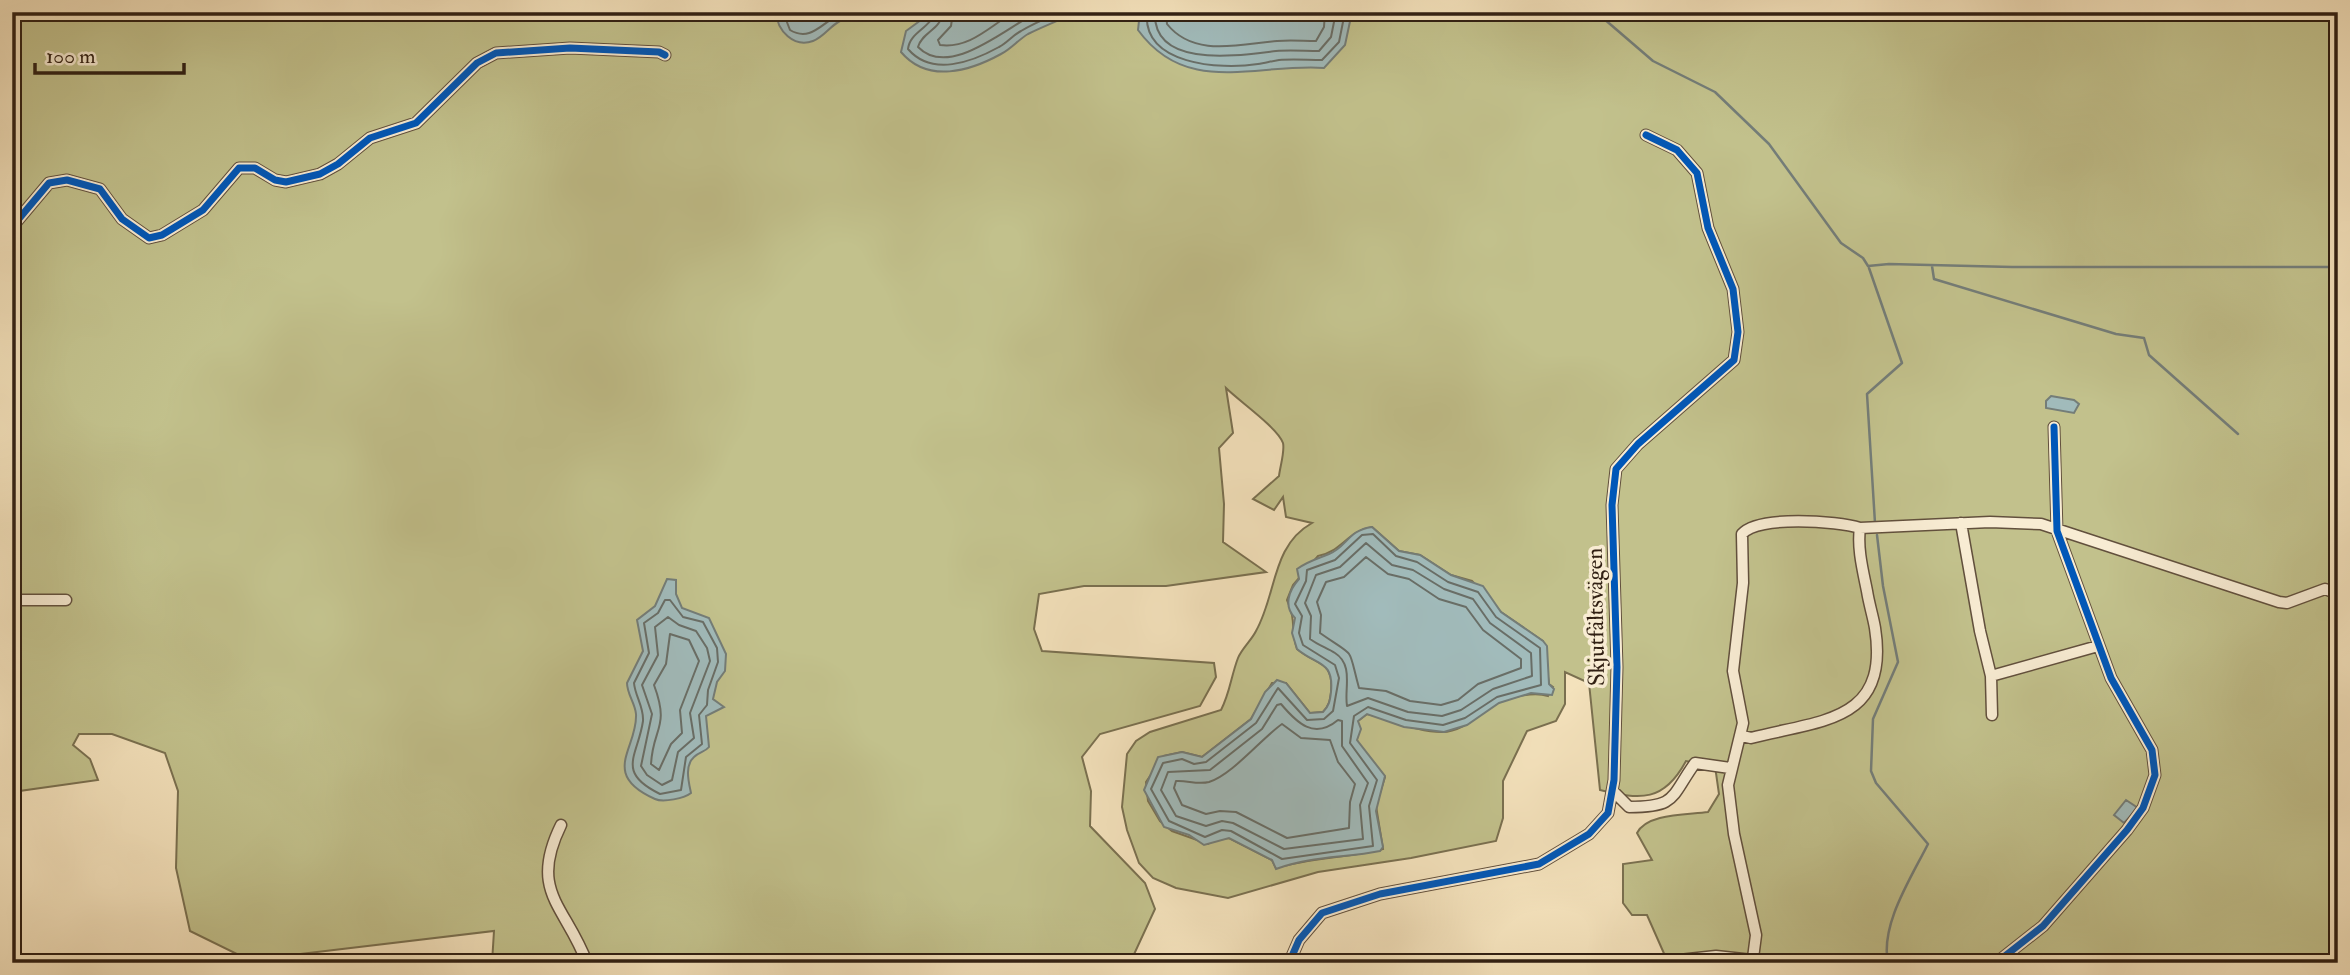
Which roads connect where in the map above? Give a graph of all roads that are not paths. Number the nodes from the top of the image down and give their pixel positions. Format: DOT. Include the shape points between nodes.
graph roads {
  1 [pos="665,55"];
  2 [pos="1646,135"];
  3 [pos="12,227"];
  4 [pos="2054,427"];
  5 [pos="1961,523"];
  6 [pos="1860,528"];
  7 [pos="2057,531"];
  8 [pos="2338,594"];
  9 [pos="12,600"];
  10 [pos="66,600"];
  11 [pos="2098,646"];
  12 [pos="1991,676"];
  13 [pos="1992,715"];
  14 [pos="1742,736"];
  15 [pos="1730,768"];
  16 [pos="1613,791"];
  17 [pos="561,825"];
  18 [pos="1753,958"];
  19 [pos="587,963"];
  20 [pos="1289,963"];
  21 [pos="1652,963"];
  22 [pos="1780,963"];
  23 [pos="1996,963"];
  1 -- 3 [label="street" via="570,48 496,52 477,63 416,123 370,138 320,174 286,182 255,168 239,168 203,210 162,235 149,238 122,219 100,189 67,180 49,183"];
  2 -- 16 [label="street, Skjutfältsvägen" via="1677,149 1697,173 1708,228 1733,289 1737,350 1734,360 1616,469 1612,491 1617,667"];
  4 -- 7 [label="street"];
  5 -- 6 [label="street"];
  5 -- 7 [label="street" via="2041,524"];
  5 -- 12 [label="street"];
  6 -- 14 [label="street" via="1877,648 1874,673 1863,699 1840,716 1751,738"];
  6 -- 14 [label="street" via="1825,522 1753,524 1742,534 1743,583 1733,671"];
  7 -- 8 [label="street" via="2279,602 2325,589"];
  7 -- 11 [label="street"];
  9 -- 10 [label="street"];
  11 -- 12 [label="street"];
  11 -- 23 [label="street" via="2152,750 2151,791 2127,830 2059,909"];
  12 -- 13 [label="street"];
  14 -- 15 [label="street"];
  15 -- 16 [label="street" via="1695,763 1664,804 1629,807"];
  15 -- 18 [label="street" via="1734,834 1756,935"];
  16 -- 20 [label="street, Skjutfältsvägen" via="1608,813 1597,828 1556,857 1514,870 1339,905 1312,923 1298,940"];
  17 -- 19 [label="street" via="548,865 549,891"];
  18 -- 21 [label="street" via="1716,956"];
  18 -- 22 [label="street"];
}
